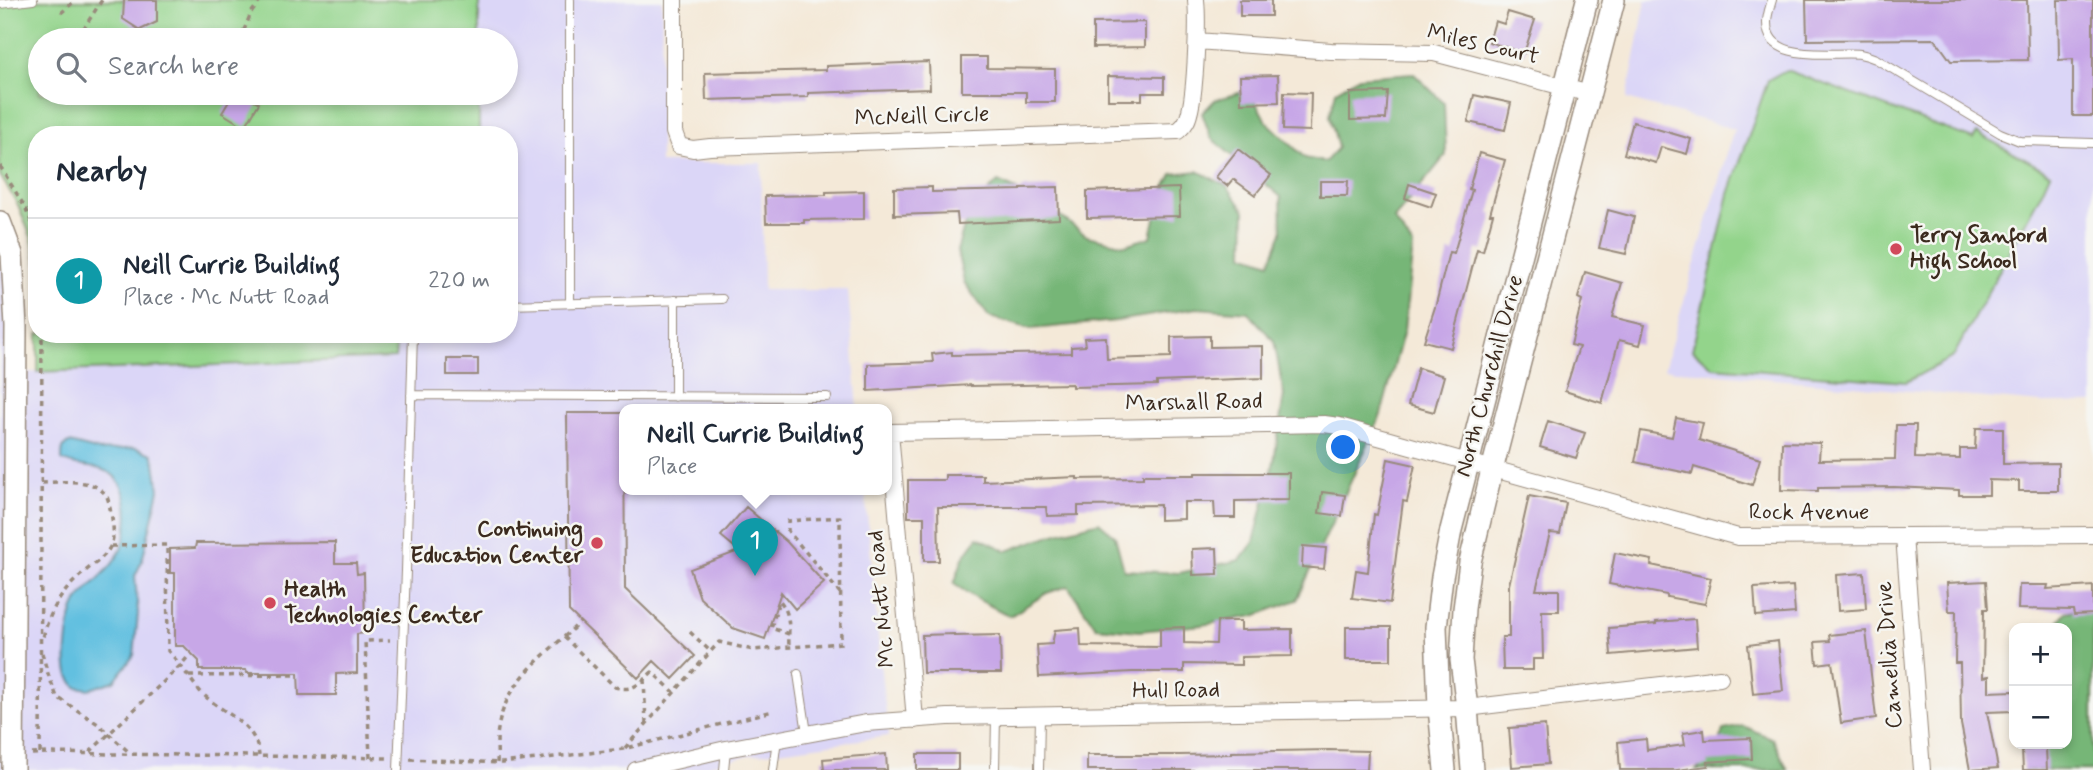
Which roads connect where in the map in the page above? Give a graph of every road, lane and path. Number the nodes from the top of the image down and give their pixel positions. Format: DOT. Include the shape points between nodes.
graph roads {
  1 [pos="33,0"];
  2 [pos="76,0"];
  3 [pos="102,0"];
  4 [pos="261,0"];
  5 [pos="570,0"];
  6 [pos="674,0"];
  7 [pos="1196,0"];
  8 [pos="1587,0"];
  9 [pos="1614,0"];
  10 [pos="1772,0"];
  11 [pos="0,4"];
  12 [pos="61,13"];
  13 [pos="84,28"];
  14 [pos="245,28"];
  15 [pos="1197,41"];
  16 [pos="1565,88"];
  17 [pos="1590,94"];
  18 [pos="2093,143"];
  19 [pos="0,166"];
  20 [pos="28,214"];
  21 [pos="0,222"];
  22 [pos="722,299"];
  23 [pos="675,300"];
  24 [pos="569,303"];
  25 [pos="518,305"];
  26 [pos="42,343"];
  27 [pos="413,343"];
  28 [pos="411,395"];
  29 [pos="675,397"];
  30 [pos="827,397"];
  31 [pos="892,432"];
  32 [pos="1468,463"];
  33 [pos="1492,470"];
  34 [pos="892,475"];
  35 [pos="42,483"];
  36 [pos="2093,535"];
  37 [pos="1904,536"];
  38 [pos="111,546"];
  39 [pos="840,593"];
  40 [pos="580,622"];
  41 [pos="690,632"];
  42 [pos="789,634"];
  43 [pos="564,637"];
  44 [pos="403,640"];
  45 [pos="41,646"];
  46 [pos="789,647"];
  47 [pos="710,652"];
  48 [pos="191,653"];
  49 [pos="181,665"];
  50 [pos="798,674"];
  51 [pos="189,676"];
  52 [pos="296,676"];
  53 [pos="1720,678"];
  54 [pos="644,679"];
  55 [pos="674,692"];
  56 [pos="1438,708"];
  57 [pos="1467,708"];
  58 [pos="1040,716"];
  59 [pos="996,717"];
  60 [pos="915,720"];
  61 [pos="646,724"];
  62 [pos="807,733"];
  63 [pos="109,734"];
  64 [pos="777,739"];
  65 [pos="623,749"];
  66 [pos="726,749"];
  67 [pos="40,753"];
  68 [pos="89,753"];
  69 [pos="132,754"];
  70 [pos="259,756"];
  71 [pos="370,758"];
  72 [pos="498,763"];
  73 [pos="13,770"];
  74 [pos="398,770"];
  75 [pos="636,770"];
  76 [pos="724,770"];
  77 [pos="773,770"];
  78 [pos="995,770"];
  79 [pos="1039,770"];
  80 [pos="1445,770"];
  81 [pos="1472,770"];
  82 [pos="1922,770"];
  1 -- 11 [label="lane"];
  2 -- 12 [label="path"];
  3 -- 13 [label="path"];
  4 -- 14 [label="path"];
  5 -- 24 [label="lane"];
  6 -- 15 [label="street, McNeill Circle" via="674,132 679,146 693,149 1178,131 1187,121 1192,100"];
  7 -- 15 [label="street, McNeill Circle"];
  8 -- 16 [label="street, North Churchill Drive"];
  9 -- 17 [label="street, North Churchill Drive"];
  10 -- 18 [label="lane" via="1767,23 1771,37 1782,48 1797,54 1862,54 1876,59 2000,134 2020,141"];
  15 -- 16 [label="street, Miles Court" via="1434,53"];
  16 -- 17 [label="street, Miles Court"];
  16 -- 32 [label="street, North Churchill Drive"];
  17 -- 33 [label="street, North Churchill Drive"];
  19 -- 20 [label="path"];
  21 -- 73 [label="street" via="12,254"];
  22 -- 23 [label="lane"];
  23 -- 24 [label="lane"];
  23 -- 29 [label="lane"];
  24 -- 25 [label="lane"];
  26 -- 35 [label="path"];
  27 -- 28 [label="lane"];
  28 -- 29 [label="lane"];
  28 -- 44 [label="lane"];
  29 -- 30 [label="lane"];
  31 -- 32 [label="street, Marshall Road" via="1324,424"];
  32 -- 33 [label="street, Marshall Road"];
  32 -- 56 [label="street, North Churchill Drive" via="1442,577 1436,627"];
  33 -- 37 [label="street, Rock Avenue" via="1738,537"];
  33 -- 57 [label="street, North Churchill Drive" via="1464,609 1461,660"];
  34 -- 60 [label="street, Mc Nutt Road"];
  35 -- 38 [label="path" via="94,485 107,497 114,537"];
  35 -- 45 [label="path"];
  36 -- 37 [label="street, Rock Avenue"];
  37 -- 82 [label="street, Camellia Drive"];
  38 -- 45 [label="path" via="63,592"];
  38 -- 49 [label="path" via="167,545 168,651"];
  39 -- 39 [label="path" via="840,517 788,521 788,531"];
  39 -- 46 [label="path" via="841,643"];
  40 -- 43 [label="path"];
  41 -- 47 [label="path"];
  42 -- 42 [label="path" via="788,611 779,600 771,628"];
  42 -- 46 [label="path"];
  43 -- 54 [label="path" via="615,687 634,688"];
  43 -- 72 [label="path" via="517,682 498,729"];
  44 -- 71 [label="path" via="366,641"];
  44 -- 74 [label="lane"];
  45 -- 63 [label="path" via="57,697"];
  45 -- 67 [label="path"];
  46 -- 47 [label="path" via="753,650 719,642"];
  47 -- 55 [label="path"];
  48 -- 49 [label="path"];
  49 -- 51 [label="path"];
  49 -- 63 [label="path"];
  50 -- 62 [label="lane"];
  51 -- 52 [label="path"];
  51 -- 70 [label="path" via="200,691 253,733"];
  53 -- 57 [label="street, Hull Road"];
  54 -- 55 [label="path" via="652,672"];
  54 -- 61 [label="path"];
  55 -- 61 [label="path"];
  56 -- 57 [label="street, Hull Road"];
  56 -- 58 [label="street, Hull Road"];
  56 -- 80 [label="street, North Churchill Drive"];
  57 -- 81 [label="street, North Churchill Drive"];
  58 -- 59 [label="street, Hull Road"];
  58 -- 79 [label="lane"];
  59 -- 60 [label="street, Hull Road"];
  59 -- 78 [label="lane"];
  60 -- 62 [label="street, Hull Road"];
  61 -- 65 [label="path"];
  62 -- 64 [label="street, Hull Road"];
  63 -- 68 [label="path"];
  63 -- 69 [label="path"];
  64 -- 66 [label="street, Hull Road"];
  64 -- 77 [label="lane"];
  66 -- 75 [label="street, Hull Road"];
  66 -- 76 [label="lane"];
}
